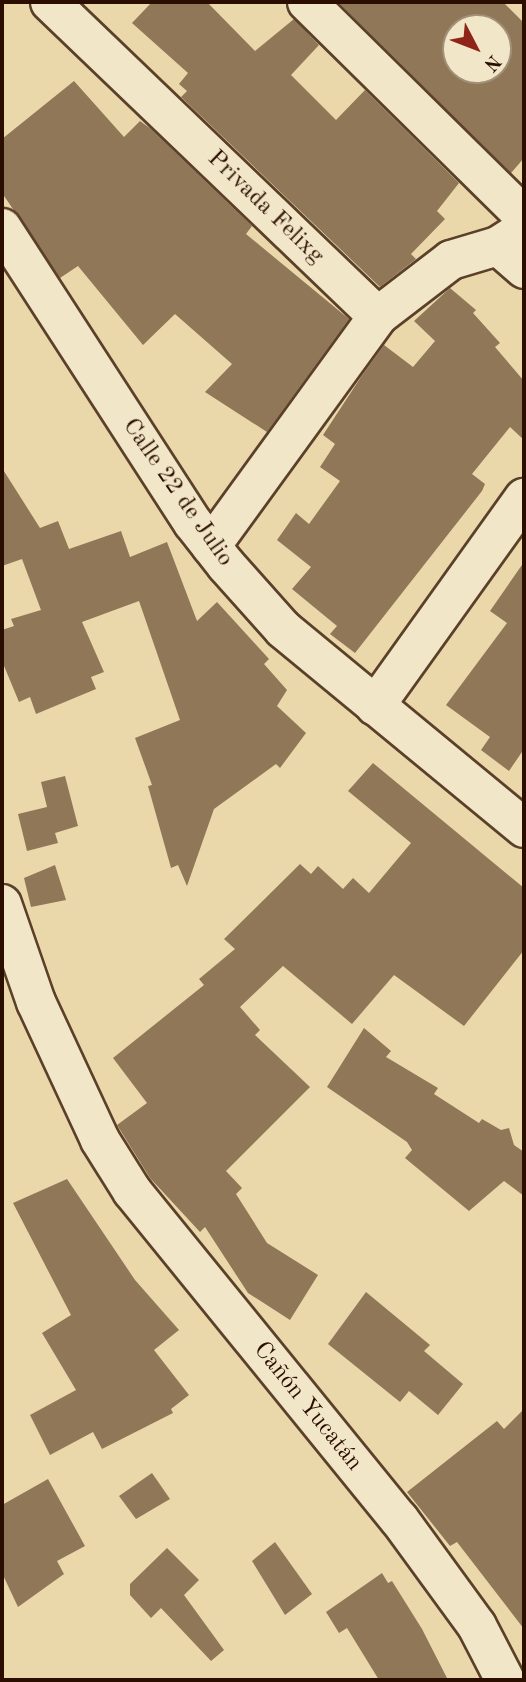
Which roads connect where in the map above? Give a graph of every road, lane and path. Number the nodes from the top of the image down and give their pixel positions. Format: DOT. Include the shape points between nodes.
graph roads {
  1 [pos="50,2"];
  2 [pos="307,2"];
  3 [pos="524,216"];
  4 [pos="2,228"];
  5 [pos="516,248"];
  6 [pos="379,316"];
  7 [pos="524,498"];
  8 [pos="211,547"];
  9 [pos="375,706"];
  10 [pos="524,828"];
  11 [pos="2,904"];
  12 [pos="505,1680"];
  1 -- 6 [label="street, Privada Felixg"];
  2 -- 3 [label="street"];
  4 -- 8 [label="street, Calle 22 de Julio"];
  5 -- 6 [label="street" via="451,260"];
  6 -- 8 [label="street"];
  7 -- 9 [label="street"];
  8 -- 9 [label="street, Calle 22 de Julio" via="283,629"];
  9 -- 10 [label="street, Calle 22 de Julio"];
  11 -- 12 [label="street, Cañón Yucatán" via="36,1002 100,1140 180,1252 399,1518 477,1626"];
}
